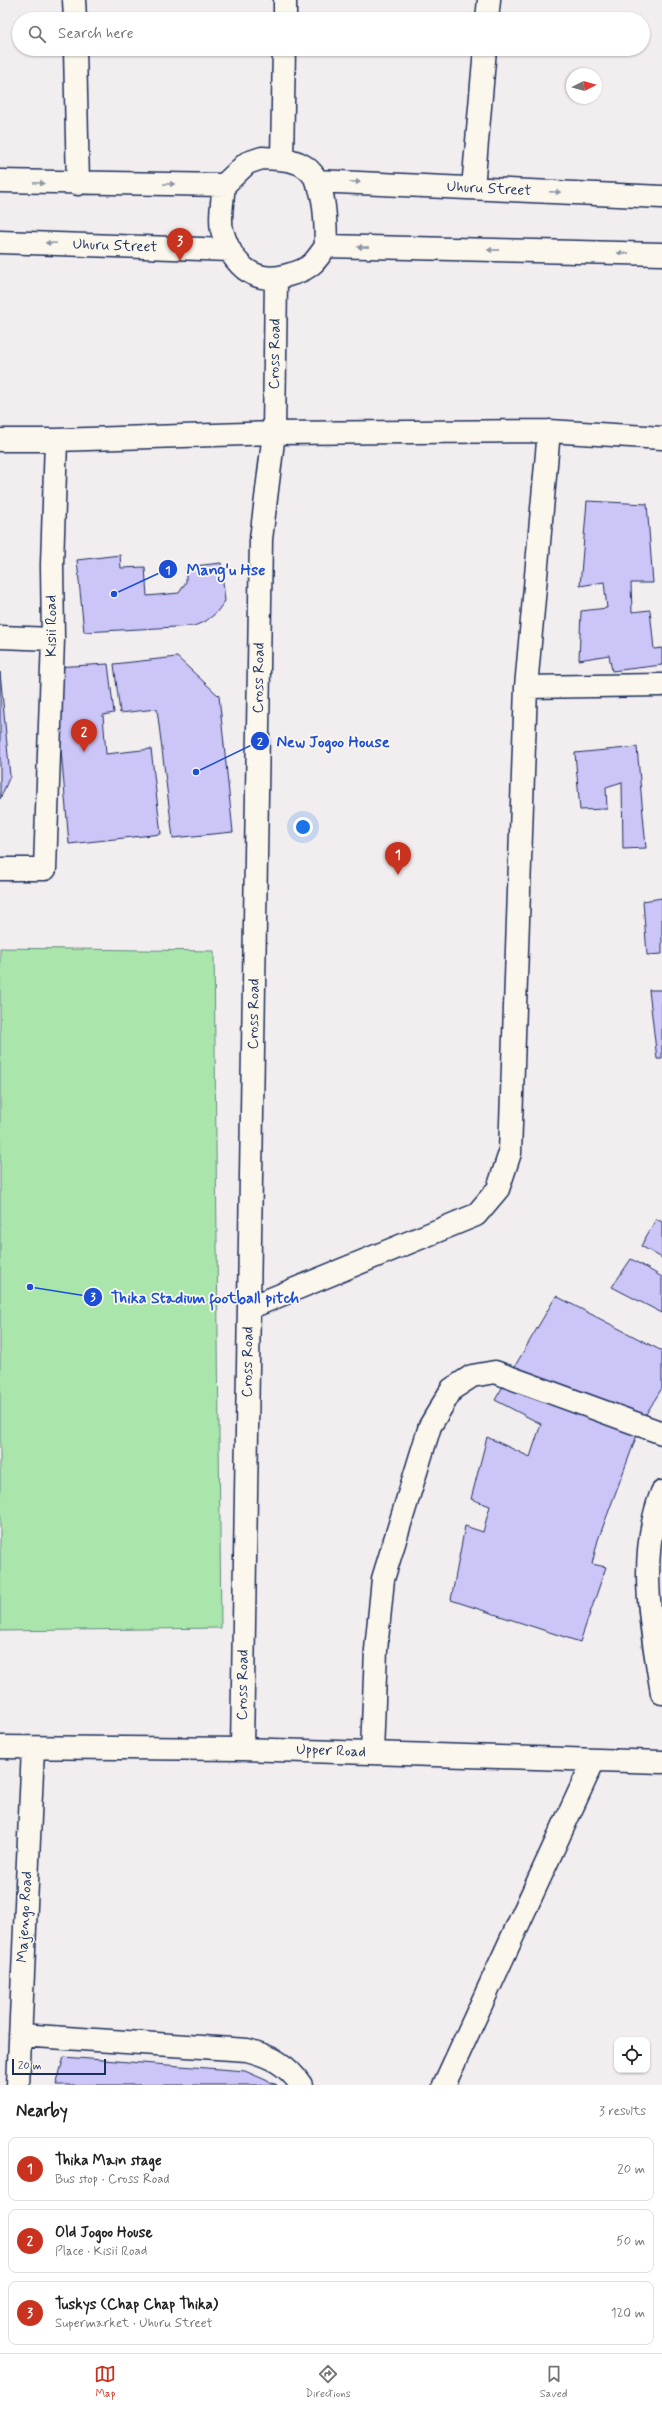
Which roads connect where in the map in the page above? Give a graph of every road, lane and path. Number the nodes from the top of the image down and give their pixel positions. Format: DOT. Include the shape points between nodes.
graph roads {
  1 [pos="74,0"];
  2 [pos="285,0"];
  3 [pos="489,0"];
  4 [pos="74,12"];
  5 [pos="285,12"];
  6 [pos="488,12"];
  7 [pos="75,56"];
  8 [pos="284,56"];
  9 [pos="484,56"];
  10 [pos="282,159"];
  11 [pos="0,181"];
  12 [pos="316,181"];
  13 [pos="78,184"];
  14 [pos="224,184"];
  15 [pos="473,188"];
  16 [pos="662,197"];
  17 [pos="0,242"];
  18 [pos="326,246"];
  19 [pos="230,250"];
  20 [pos="662,254"];
  21 [pos="276,279"];
  22 [pos="549,431"];
  23 [pos="274,433"];
  24 [pos="662,438"];
  25 [pos="0,440"];
  26 [pos="56,440"];
  27 [pos="0,637"];
  28 [pos="53,639"];
  29 [pos="662,685"];
  30 [pos="526,687"];
  31 [pos="0,869"];
  32 [pos="249,1308"];
  33 [pos="662,1433"];
  34 [pos="662,1492"];
  35 [pos="662,1693"];
  36 [pos="0,1747"];
  37 [pos="33,1748"];
  38 [pos="242,1749"];
  39 [pos="372,1752"];
  40 [pos="594,1760"];
  41 [pos="662,1762"];
  42 [pos="20,2035"];
  43 [pos="18,2085"];
  44 [pos="301,2085"];
  45 [pos="444,2085"];
  1 -- 4 [label="street"];
  2 -- 5 [label="street"];
  3 -- 6 [label="street"];
  7 -- 13 [label="street"];
  8 -- 10 [label="street"];
  9 -- 15 [label="street"];
  10 -- 12 [label="street" via="299,163"];
  10 -- 14 [label="street" via="262,158 247,162"];
  11 -- 13 [label="street, one-way"];
  12 -- 15 [label="street, Uhuru Street, one-way"];
  12 -- 18 [label="street" via="324,202"];
  13 -- 14 [label="street, one-way"];
  14 -- 19 [label="street" via="222,229"];
  15 -- 16 [label="street, Uhuru Street, one-way"];
  19 -- 17 [label="street, Uhuru Street, one-way"];
  20 -- 18 [label="street, one-way"];
  18 -- 21 [label="street" via="312,264 297,273"];
  19 -- 21 [label="street" via="244,270 258,277"];
  21 -- 23 [label="street, Cross Road"];
  22 -- 23 [label="street"];
  22 -- 24 [label="street"];
  22 -- 30 [label="street"];
  23 -- 26 [label="street"];
  23 -- 32 [label="street, Cross Road" via="261,539"];
  25 -- 26 [label="street"];
  26 -- 28 [label="street, Kisii Road" via="52,565"];
  27 -- 28 [label="street"];
  28 -- 31 [label="street, Kisii Road" via="45,869"];
  29 -- 30 [label="street"];
  30 -- 32 [label="street" via="510,1153 498,1189 476,1215"];
  32 -- 38 [label="street, Cross Road"];
  33 -- 39 [label="street" via="496,1372 472,1376 452,1389 430,1426 383,1579 376,1650"];
  34 -- 35 [label="street" via="656,1507 648,1557 649,1619"];
  36 -- 37 [label="street, Upper Road"];
  37 -- 38 [label="street, Upper Road"];
  37 -- 42 [label="street, Majengo Road"];
  38 -- 39 [label="street, Upper Road"];
  39 -- 40 [label="street, Upper Road"];
  40 -- 41 [label="street, Upper Road"];
  40 -- 45 [label="street"];
  42 -- 43 [label="street, Majengo Road"];
  42 -- 44 [label="street" via="247,2050 266,2055 285,2065"];
}
